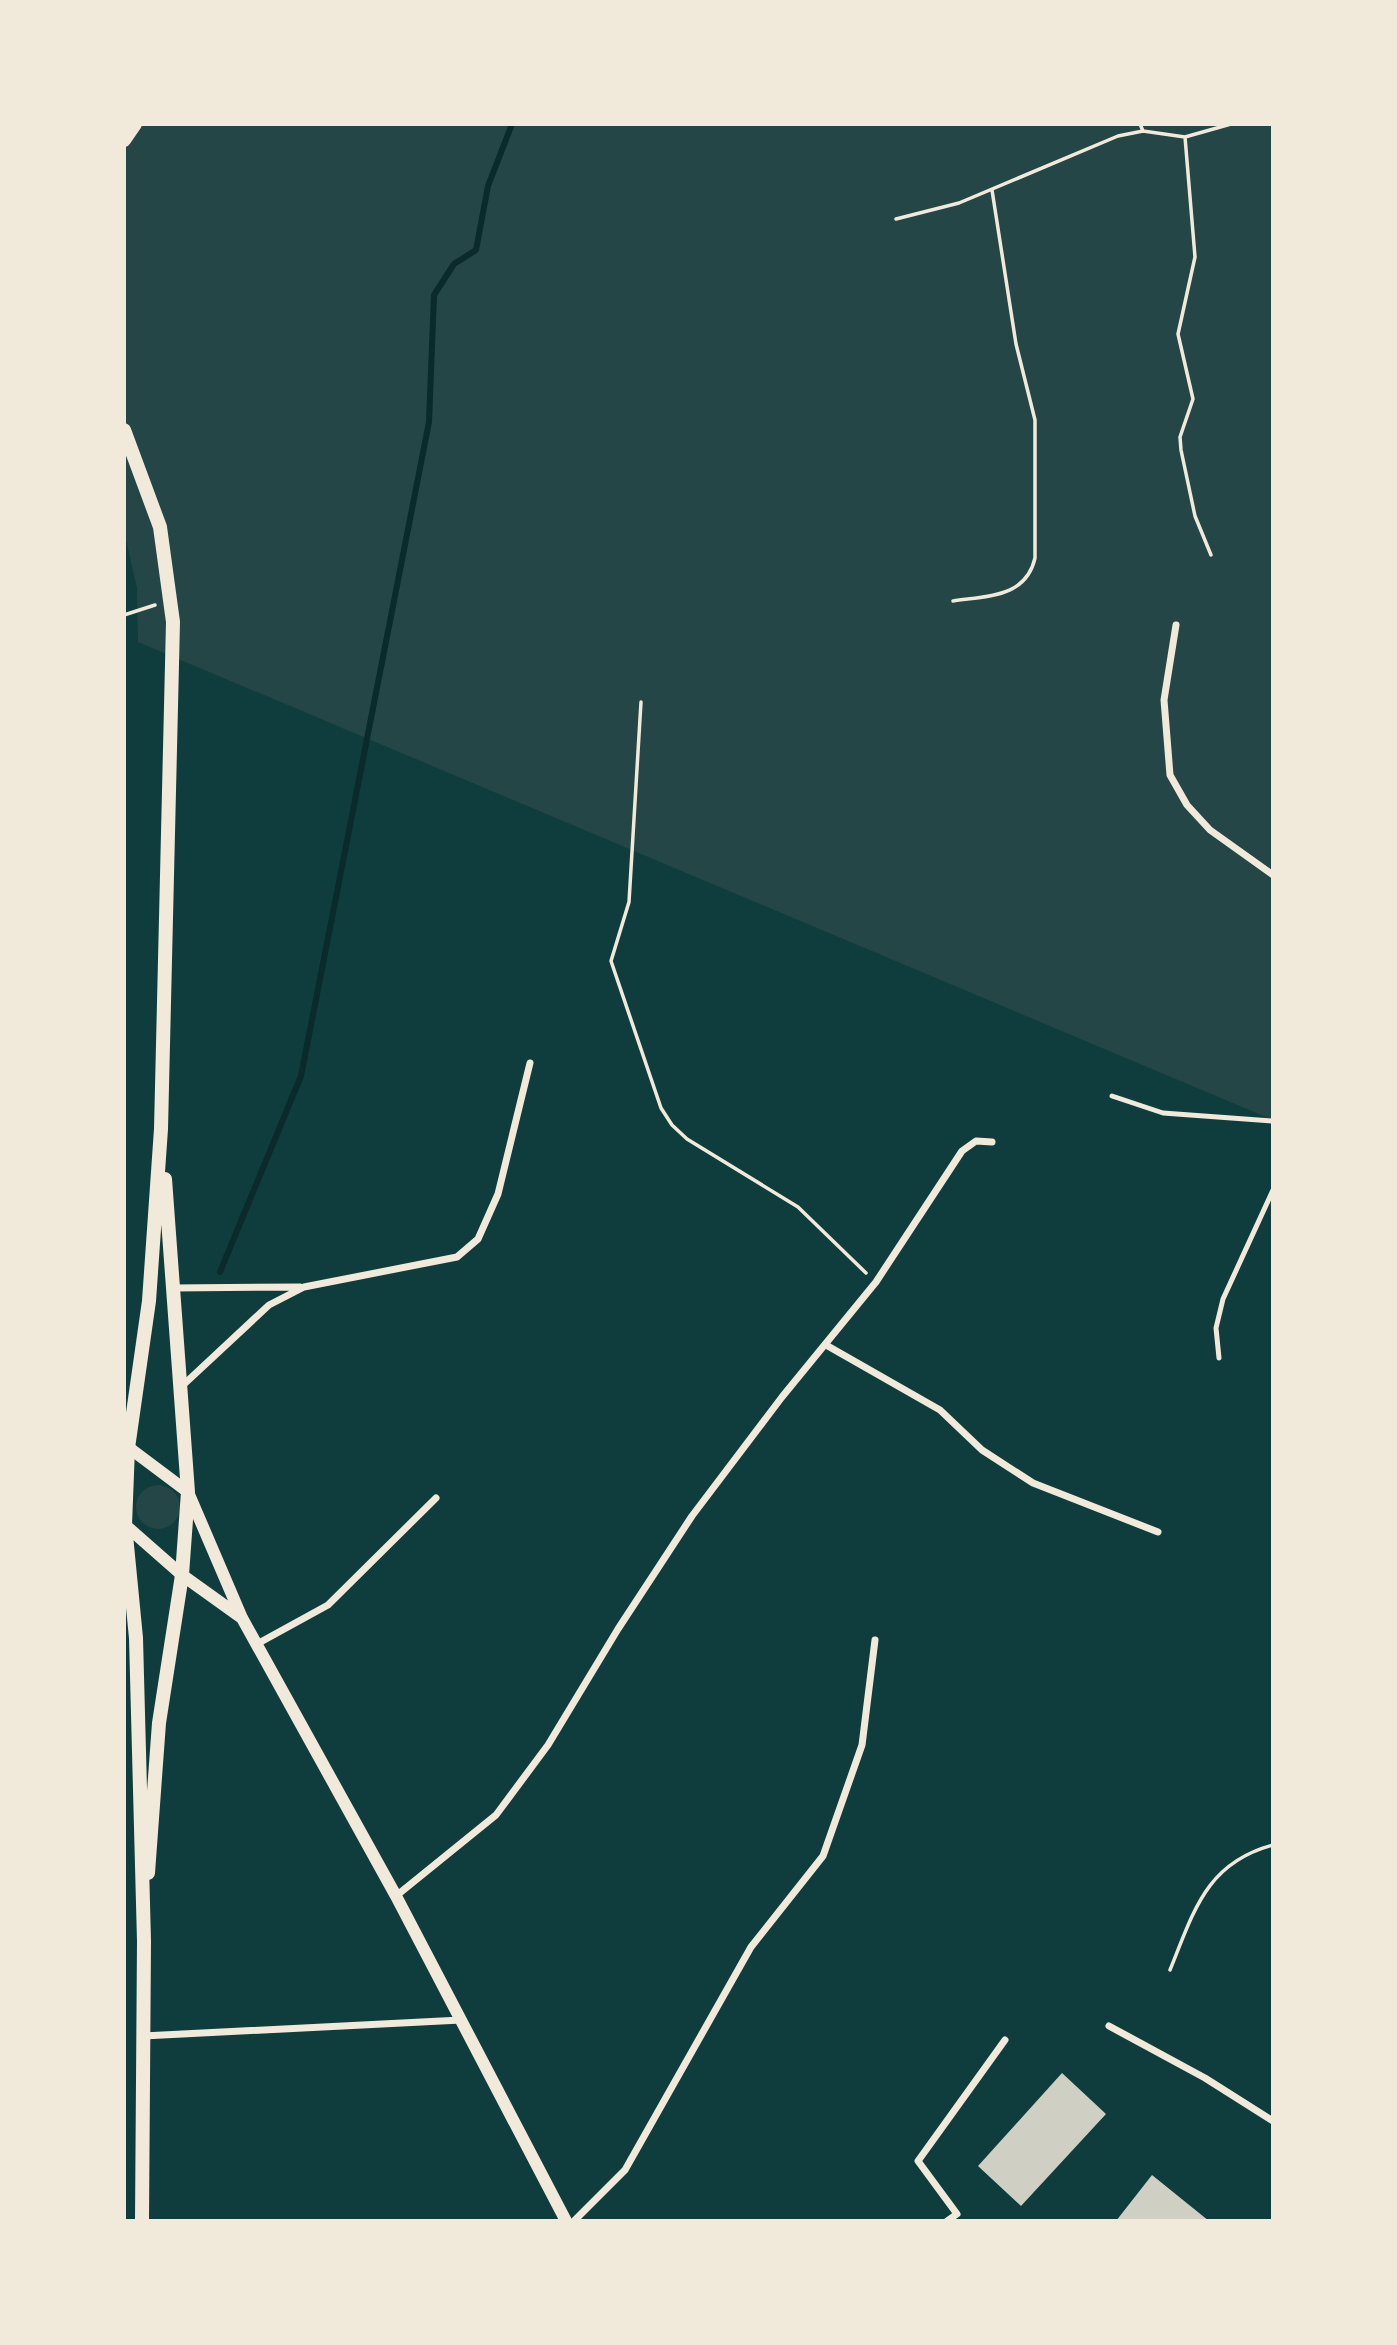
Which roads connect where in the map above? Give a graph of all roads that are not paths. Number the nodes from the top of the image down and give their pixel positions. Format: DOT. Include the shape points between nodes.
graph roads {
  1 [pos="135,124"];
  2 [pos="124,140"];
  3 [pos="124,430"];
  4 [pos="1176,625"];
  5 [pos="1272,872"];
  6 [pos="530,1063"];
  7 [pos="1112,1096"];
  8 [pos="1273,1121"];
  9 [pos="161,1129"];
  10 [pos="992,1142"];
  11 [pos="1273,1190"];
  12 [pos="304,1287"];
  13 [pos="173,1288"];
  14 [pos="826,1345"];
  15 [pos="1219,1358"];
  16 [pos="137,1387"];
  17 [pos="181,1387"];
  18 [pos="124,1401"];
  19 [pos="126,1446"];
  20 [pos="188,1492"];
  21 [pos="436,1498"];
  22 [pos="125,1524"];
  23 [pos="1158,1532"];
  24 [pos="182,1575"];
  25 [pos="242,1618"];
  26 [pos="875,1640"];
  27 [pos="257,1644"];
  28 [pos="396,1896"];
  29 [pos="144,1941"];
  30 [pos="461,2020"];
  31 [pos="1109,2026"];
  32 [pos="143,2036"];
  33 [pos="1005,2040"];
  34 [pos="1273,2121"];
  35 [pos="960,2218"];
  36 [pos="142,2221"];
  37 [pos="566,2221"];
  38 [pos="574,2221"];
  39 [pos="947,2221"];
  1 -- 2 [label="main road"];
  3 -- 9 [label="main road" via="160,527 173,622"];
  4 -- 5 [label="street" via="1164,700 1170,775 1187,805 1210,830"];
  6 -- 12 [label="street" via="498,1194 478,1239 457,1257"];
  7 -- 8 [label="lane" via="1163,1114"];
  9 -- 13 [label="main road"];
  9 -- 16 [label="main road" via="149,1301"];
  10 -- 14 [label="street" via="976,1141 962,1151 876,1282"];
  11 -- 15 [label="lane" via="1223,1299 1216,1328"];
  12 -- 13 [label="street"];
  12 -- 17 [label="street" via="270,1305"];
  13 -- 17 [label="main road"];
  14 -- 23 [label="street" via="940,1410 982,1450 1033,1482"];
  14 -- 28 [label="street" via="692,1516 548,1745 496,1815"];
  16 -- 18 [label="main road"];
  16 -- 19 [label="main road"];
  17 -- 20 [label="main road"];
  19 -- 20 [label="street"];
  19 -- 22 [label="main road"];
  20 -- 24 [label="main road"];
  20 -- 25 [label="street"];
  21 -- 27 [label="street" via="328,1605"];
  22 -- 24 [label="street"];
  22 -- 29 [label="main road" via="135,1638"];
  24 -- 25 [label="street"];
  24 -- 29 [label="main road" via="159,1723"];
  25 -- 27 [label="street"];
  26 -- 38 [label="street" via="862,1745 823,1856 751,1947 625,2170"];
  27 -- 28 [label="street"];
  28 -- 30 [label="street"];
  29 -- 32 [label="main road"];
  30 -- 32 [label="street"];
  30 -- 37 [label="street"];
  31 -- 34 [label="street"];
  32 -- 36 [label="main road"];
  33 -- 35 [label="street" via="918,2161"];
  35 -- 39 [label="street"];
}
